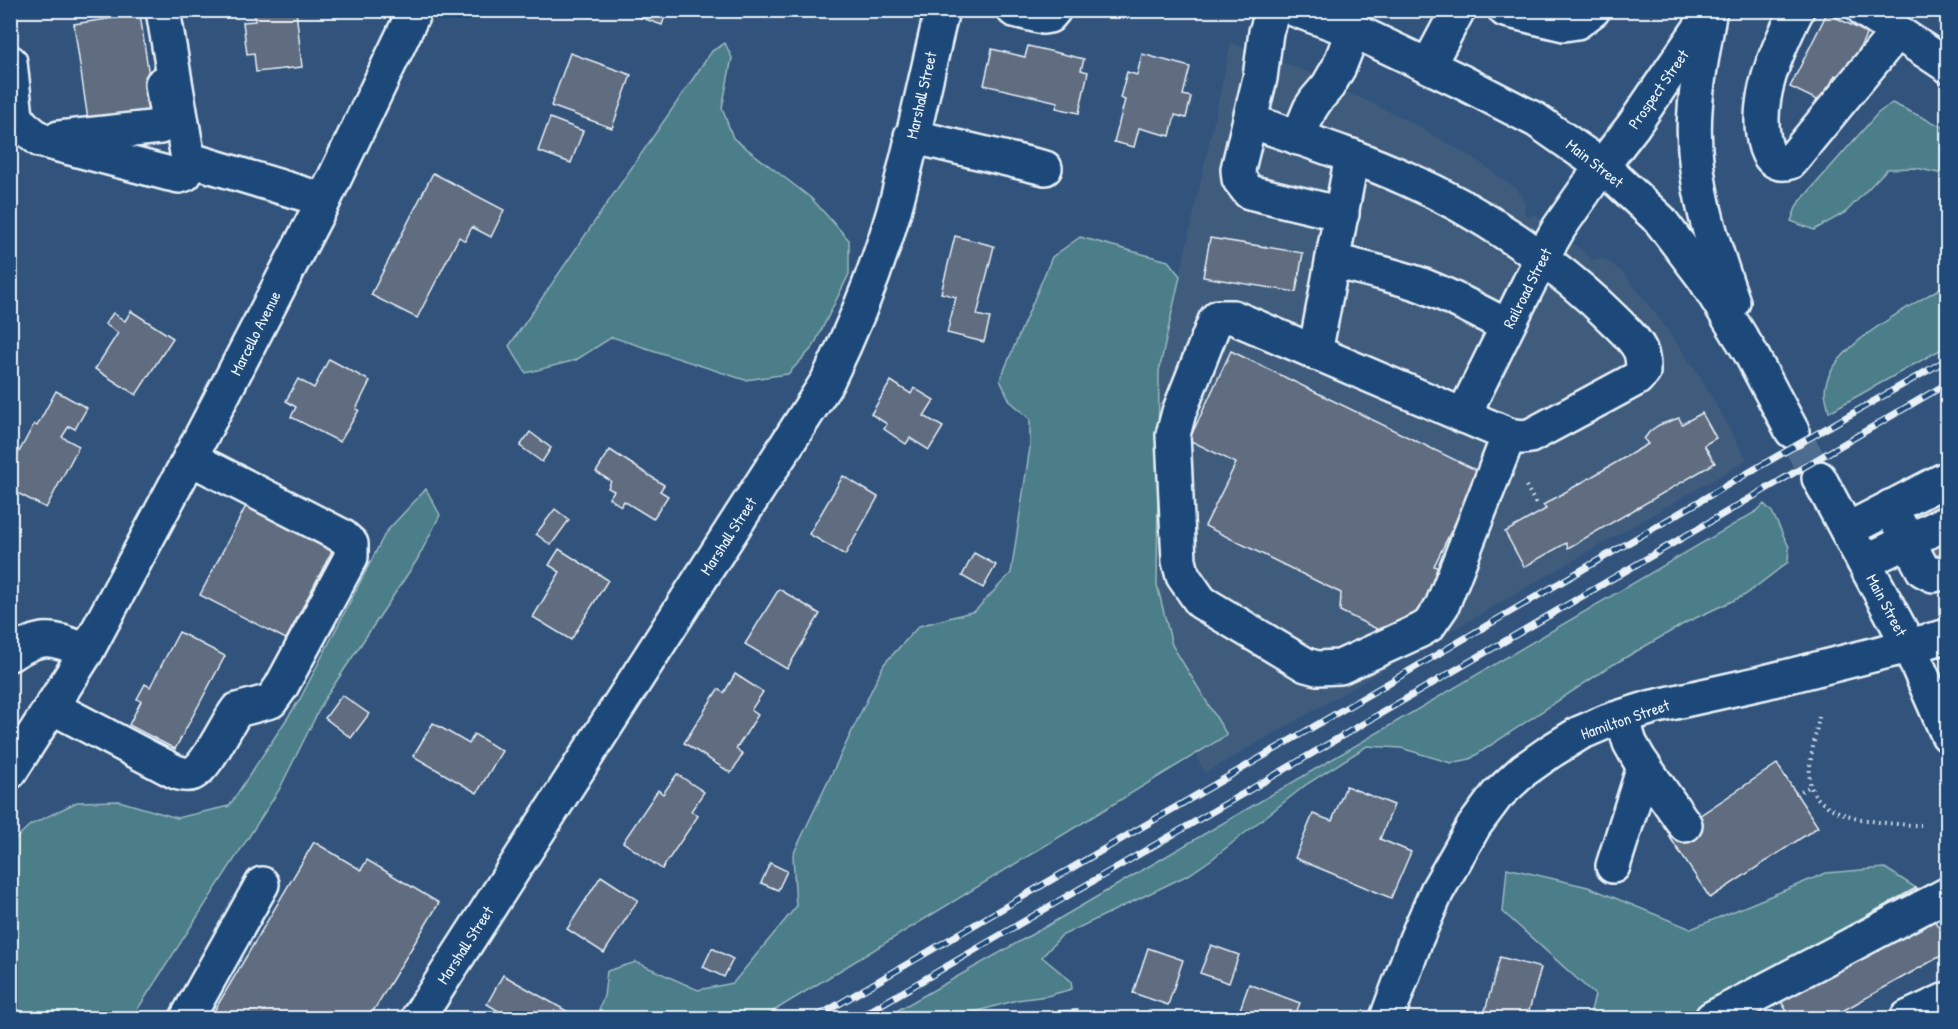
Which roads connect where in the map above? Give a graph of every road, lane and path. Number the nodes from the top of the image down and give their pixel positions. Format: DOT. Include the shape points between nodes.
graph roads {
  1 [pos="151,10"];
  2 [pos="163,10"];
  3 [pos="415,10"];
  4 [pos="942,10"];
  5 [pos="1014,10"];
  6 [pos="1054,10"];
  7 [pos="1273,10"];
  8 [pos="1458,10"];
  9 [pos="1505,10"];
  10 [pos="1593,10"];
  11 [pos="1797,10"];
  12 [pos="1864,10"];
  13 [pos="1304,12"];
  14 [pos="1711,13"];
  15 [pos="1353,31"];
  16 [pos="1897,32"];
  17 [pos="10,62"];
  18 [pos="1428,66"];
  19 [pos="1947,66"];
  20 [pos="1250,121"];
  21 [pos="911,136"];
  22 [pos="1298,138"];
  23 [pos="40,140"];
  24 [pos="1352,156"];
  25 [pos="188,159"];
  26 [pos="1602,166"];
  27 [pos="1046,168"];
  28 [pos="324,200"];
  29 [pos="1342,214"];
  30 [pos="1541,259"];
  31 [pos="1333,261"];
  32 [pos="1507,326"];
  33 [pos="1315,352"];
  34 [pos="1750,352"];
  35 [pos="1463,416"];
  36 [pos="1792,431"];
  37 [pos="1509,435"];
  38 [pos="190,458"];
  39 [pos="1819,478"];
  40 [pos="1947,478"];
  41 [pos="1947,500"];
  42 [pos="1947,522"];
  43 [pos="1899,524"];
  44 [pos="1855,546"];
  45 [pos="1947,572"];
  46 [pos="1947,636"];
  47 [pos="1909,646"];
  48 [pos="87,651"];
  49 [pos="10,654"];
  50 [pos="52,707"];
  51 [pos="1622,717"];
  52 [pos="1819,717"];
  53 [pos="1947,735"];
  54 [pos="1644,767"];
  55 [pos="10,772"];
  56 [pos="1811,786"];
  57 [pos="1796,794"];
  58 [pos="1685,825"];
  59 [pos="1921,825"];
  60 [pos="1613,866"];
  61 [pos="262,884"];
  62 [pos="1947,894"];
  63 [pos="1947,999"];
  64 [pos="187,1018"];
  65 [pos="418,1018"];
  66 [pos="1387,1018"];
  67 [pos="1712,1018"];
  68 [pos="1907,1018"];
  1 -- 23 [label="main road" via="167,116 164,123 160,127"];
  2 -- 25 [label="main road"];
  3 -- 28 [label="main road, Marcello Avenue"];
  4 -- 21 [label="main road, Marshall Street"];
  5 -- 6 [label="main road" via="1043,17"];
  7 -- 20 [label="main road"];
  8 -- 18 [label="main road"];
  9 -- 10 [label="main road" via="1564,24 1578,22"];
  11 -- 16 [label="main road" via="1776,57 1762,116 1762,137 1768,155 1784,164 1790,162"];
  12 -- 16 [label="main road"];
  13 -- 15 [label="main road, Main Street"];
  14 -- 26 [label="main road, Prospect Street"];
  14 -- 34 [label="main road" via="1695,111 1699,181 1711,234"];
  15 -- 18 [label="main road, Main Street"];
  15 -- 22 [label="main road" via="1335,75 1316,100"];
  16 -- 19 [label="main road"];
  17 -- 23 [label="main road" via="16,116"];
  18 -- 26 [label="main road, Main Street" via="1536,120"];
  20 -- 22 [label="main road"];
  20 -- 29 [label="main road" via="1238,169 1243,187 1249,192"];
  21 -- 27 [label="main road"];
  21 -- 65 [label="main road, Marshall Street" via="893,212 872,276 827,382"];
  22 -- 24 [label="main road"];
  23 -- 25 [label="main road" via="179,176 188,170"];
  24 -- 29 [label="main road"];
  24 -- 30 [label="main road" via="1454,202"];
  25 -- 28 [label="main road"];
  26 -- 30 [label="main road, Railroad Street"];
  26 -- 34 [label="main road, Main Street" via="1660,220 1704,278"];
  28 -- 38 [label="main road, Marcello Avenue"];
  29 -- 31 [label="main road"];
  30 -- 32 [label="main road, Railroad Street"];
  30 -- 37 [label="main road" via="1587,293 1634,340 1643,360 1643,372 1530,436"];
  31 -- 32 [label="main road" via="1420,285"];
  31 -- 33 [label="main road"];
  32 -- 35 [label="main road, Railroad Street"];
  33 -- 35 [label="main road"];
  33 -- 37 [label="main road" via="1233,317 1218,317 1173,435 1183,576 1201,602 1306,665 1340,667 1429,625 1442,606"];
  34 -- 36 [label="main road, Main Street"];
  35 -- 37 [label="main road"];
  38 -- 48 [label="main road, Marcello Avenue"];
  38 -- 50 [label="main road" via="351,544 351,557 281,687 271,701 237,710 202,765 185,774"];
  39 -- 44 [label="main road, Main Street"];
  40 -- 43 [label="main road"];
  41 -- 43 [label="main road"];
  42 -- 43 [label="main road"];
  43 -- 44 [label="main road"];
  43 -- 45 [label="main road" via="1923,570 1933,575"];
  44 -- 47 [label="main road, Main Street"];
  46 -- 47 [label="main road, Hamilton Street"];
  47 -- 51 [label="main road, Hamilton Street"];
  47 -- 53 [label="main road, Main Street"];
  48 -- 49 [label="main road" via="61,641 40,639"];
  48 -- 50 [label="main road, Marcello Avenue"];
  50 -- 55 [label="main road, Marcello Avenue"];
  51 -- 54 [label="main road" via="1630,743"];
  51 -- 66 [label="main road, Hamilton Street" via="1580,733 1524,770 1497,795 1474,826 1437,891"];
  52 -- 56 [label="path"];
  54 -- 58 [label="main road"];
  54 -- 60 [label="main road"];
  56 -- 57 [label="path"];
  56 -- 59 [label="path" via="1824,804 1847,814 1874,822"];
  61 -- 64 [label="main road"];
  62 -- 67 [label="main road"];
  63 -- 68 [label="main road"];
}
